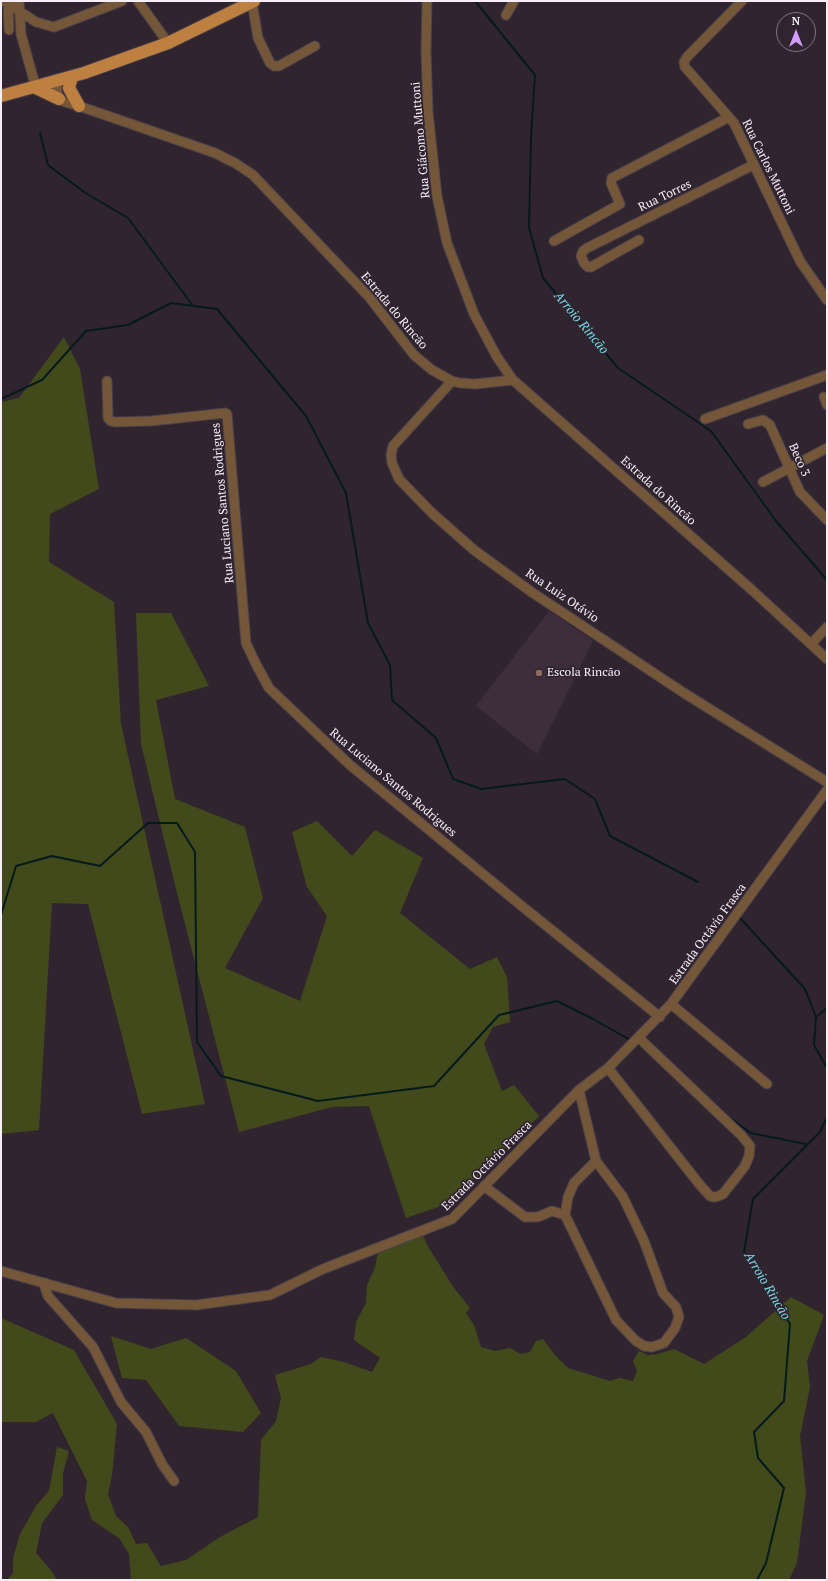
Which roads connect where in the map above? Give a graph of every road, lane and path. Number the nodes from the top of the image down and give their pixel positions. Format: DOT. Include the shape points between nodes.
graph roads {
  1 [pos="20,1"];
  2 [pos="122,1"];
  3 [pos="138,1"];
  4 [pos="427,1"];
  5 [pos="514,1"];
  6 [pos="742,1"];
  7 [pos="7,2"];
  8 [pos="253,2"];
  9 [pos="20,12"];
  10 [pos="506,15"];
  11 [pos="9,30"];
  12 [pos="168,44"];
  13 [pos="315,46"];
  14 [pos="72,77"];
  15 [pos="57,82"];
  16 [pos="36,88"];
  17 [pos="1,96"];
  18 [pos="59,99"];
  19 [pos="79,106"];
  20 [pos="730,118"];
  21 [pos="753,165"];
  22 [pos="640,240"];
  23 [pos="554,241"];
  24 [pos="827,300"];
  25 [pos="827,375"];
  26 [pos="513,380"];
  27 [pos="107,381"];
  28 [pos="452,381"];
  29 [pos="705,419"];
  30 [pos="748,424"];
  31 [pos="827,448"];
  32 [pos="789,468"];
  33 [pos="763,482"];
  34 [pos="827,520"];
  35 [pos="827,627"];
  36 [pos="811,644"];
  37 [pos="827,660"];
  38 [pos="827,782"];
  39 [pos="827,790"];
  40 [pos="671,1004"];
  41 [pos="660,1017"];
  42 [pos="639,1038"];
  43 [pos="608,1068"];
  44 [pos="767,1084"];
  45 [pos="579,1090"];
  46 [pos="596,1161"];
  47 [pos="484,1186"];
  48 [pos="566,1215"];
  49 [pos="1,1271"];
  50 [pos="45,1283"];
  51 [pos="174,1481"];
  1 -- 9 [label="street"];
  2 -- 9 [label="street" via="54,26 36,22"];
  3 -- 12 [label="street"];
  4 -- 26 [label="street, Rua Giácomo Muttoni" via="428,112 437,196 447,243 474,314 497,357"];
  5 -- 10 [label="street"];
  6 -- 20 [label="street, Rua Carlos Muttoni" via="684,62 685,67"];
  7 -- 9 [label="street"];
  7 -- 11 [label="street"];
  8 -- 12 [label="main road"];
  8 -- 13 [label="street" via="258,38 274,66 279,66"];
  9 -- 16 [label="street" via="21,34"];
  12 -- 14 [label="main road"];
  14 -- 15 [label="main road"];
  14 -- 19 [label="main road" via="70,88"];
  15 -- 16 [label="main road"];
  15 -- 18 [label="street"];
  15 -- 19 [label="street, Estrada do Rincão"];
  16 -- 17 [label="main road"];
  16 -- 18 [label="main road"];
  18 -- 19 [label="street, Estrada do Rincão"];
  19 -- 28 [label="street, Estrada do Rincão" via="215,153 235,162 253,175 369,297 414,355 432,370"];
  20 -- 21 [label="street, Rua Carlos Muttoni"];
  20 -- 23 [label="street" via="612,178 611,183 620,204"];
  21 -- 22 [label="street, Rua Torres" via="587,248 581,256 584,263 591,267"];
  21 -- 24 [label="street, Rua Carlos Muttoni" via="800,261"];
  25 -- 29 [label="street"];
  26 -- 28 [label="street, Estrada do Rincão" via="475,384"];
  26 -- 36 [label="street, Estrada do Rincão"];
  27 -- 41 [label="street, Rua Luciano Santos Rodrigues" via="108,418 111,421 151,421 228,414 246,643 269,688 350,765"];
  28 -- 38 [label="street, Rua Luiz Otávio" via="393,446 392,463 399,479 432,513 474,550 533,592 684,693"];
  30 -- 32 [label="street, Beco 3" via="763,420 770,425"];
  31 -- 32 [label="street"];
  32 -- 33 [label="street"];
  32 -- 34 [label="street, Beco 3" via="800,492"];
  35 -- 36 [label="street"];
  36 -- 37 [label="street, Estrada do Rincão"];
  39 -- 40 [label="street, Estrada Octávio Frasca"];
  40 -- 41 [label="street, Estrada Octávio Frasca"];
  40 -- 44 [label="street"];
  41 -- 42 [label="street, Estrada Octávio Frasca"];
  42 -- 43 [label="street, Estrada Octávio Frasca"];
  42 -- 43 [label="street" via="750,1146 745,1166 723,1194 710,1196"];
  43 -- 45 [label="street, Estrada Octávio Frasca"];
  45 -- 46 [label="street"];
  45 -- 47 [label="street, Estrada Octávio Frasca"];
  46 -- 48 [label="street" via="574,1183 568,1197"];
  46 -- 48 [label="street" via="623,1197 644,1241 663,1293 676,1306 679,1317 676,1328 664,1342 652,1347 644,1346 616,1320"];
  47 -- 48 [label="street" via="525,1216 538,1217 552,1211"];
  47 -- 50 [label="street, Estrada Octávio Frasca" via="452,1219 323,1269 270,1295 196,1305 116,1303"];
  49 -- 50 [label="street, Estrada Octávio Frasca"];
  50 -- 51 [label="street" via="48,1296 93,1347 121,1402 146,1432"];
}
